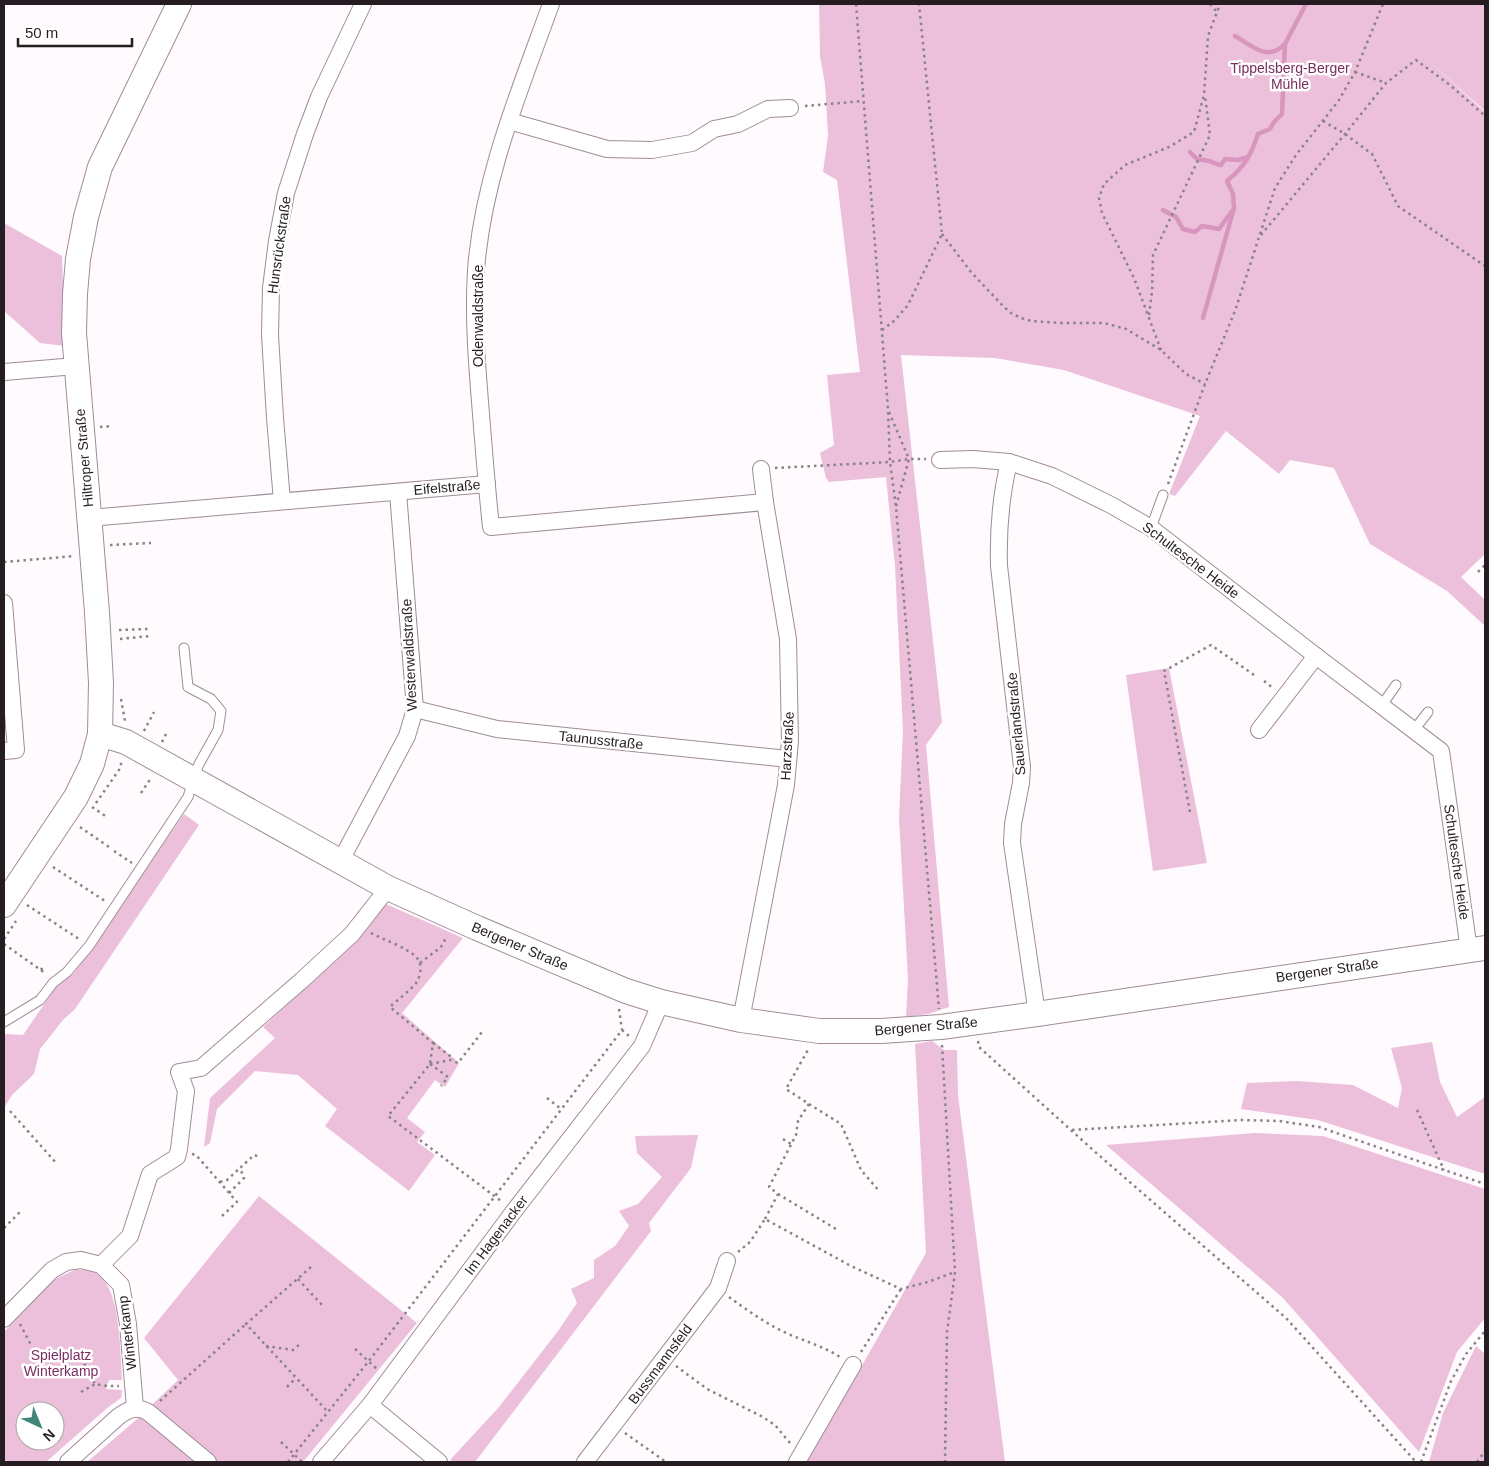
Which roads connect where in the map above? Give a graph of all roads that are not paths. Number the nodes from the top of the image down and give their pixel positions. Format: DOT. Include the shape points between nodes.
graph roads {
  1 [pos="179,4"];
  2 [pos="363,4"];
  3 [pos="551,4"];
  4 [pos="790,108"];
  5 [pos="509,121"];
  6 [pos="76,366"];
  7 [pos="4,372"];
  8 [pos="940,460"];
  9 [pos="1009,462"];
  10 [pos="761,469"];
  11 [pos="487,484"];
  12 [pos="398,492"];
  13 [pos="1164,495"];
  14 [pos="282,501"];
  15 [pos="765,502"];
  16 [pos="88,518"];
  17 [pos="1151,528"];
  18 [pos="4,603"];
  19 [pos="184,648"];
  20 [pos="1316,656"];
  21 [pos="1396,685"];
  22 [pos="1382,705"];
  23 [pos="415,709"];
  24 [pos="1428,712"];
  25 [pos="1260,730"];
  26 [pos="1414,730"];
  27 [pos="100,734"];
  28 [pos="4,751"];
  29 [pos="788,759"];
  30 [pos="194,780"];
  31 [pos="340,862"];
  32 [pos="388,888"];
  33 [pos="15,905"];
  34 [pos="1477,949"];
  35 [pos="661,1002"];
  36 [pos="1037,1014"];
  37 [pos="741,1020"];
  38 [pos="4,1022"];
  39 [pos="727,1261"];
  40 [pos="101,1265"];
  41 [pos="8,1314"];
  42 [pos="853,1365"];
  43 [pos="370,1405"];
  44 [pos="141,1410"];
  45 [pos="799,1459"];
  46 [pos="68,1462"];
  47 [pos="208,1462"];
  48 [pos="321,1462"];
  49 [pos="439,1462"];
  50 [pos="585,1462"];
  1 -- 6 [label="street, Hiltroper Straße" via="100,167 78,259 74,333"];
  2 -- 14 [label="street, Hunsrückstraße" via="305,134 286,193 277,241 270,335"];
  3 -- 5 [label="street, Odenwaldstraße"];
  4 -- 5 [label="street" via="768,109 738,124 714,129 692,142 652,150 608,150"];
  5 -- 11 [label="street, Odenwaldstraße" via="484,213 477,268 475,346"];
  6 -- 7 [label="street"];
  6 -- 16 [label="street, Hiltroper Straße"];
  8 -- 9 [label="street, Schultesche Heide"];
  9 -- 17 [label="street, Schultesche Heide" via="1052,476"];
  9 -- 36 [label="street, Sauerlandstraße" via="998,543 1022,767 1012,843"];
  10 -- 15 [label="street, Harzstraße"];
  11 -- 12 [label="street, Eifelstraße"];
  11 -- 15 [label="street, Eifelstraße" via="491,527"];
  12 -- 14 [label="street, Eifelstraße"];
  12 -- 23 [label="street, Westerwaldstraße"];
  13 -- 17 [label="lane"];
  14 -- 16 [label="street, Eifelstraße"];
  15 -- 29 [label="street, Harzstraße" via="788,639"];
  16 -- 27 [label="street, Hiltroper Straße" via="102,683"];
  17 -- 20 [label="street, Schultesche Heide"];
  18 -- 28 [label="street" via="16,750"];
  19 -- 30 [label="lane" via="188,687 212,699 221,711 218,730"];
  20 -- 22 [label="street, Schultesche Heide"];
  20 -- 25 [label="street"];
  21 -- 22 [label="lane"];
  22 -- 26 [label="street, Schultesche Heide"];
  23 -- 29 [label="street, Taunusstraße" via="498,729"];
  23 -- 31 [label="street, Westerwaldstraße" via="407,736"];
  24 -- 26 [label="lane"];
  26 -- 34 [label="street, Schultesche Heide" via="1441,751"];
  27 -- 30 [label="street, Bergener Straße" via="126,742"];
  27 -- 33 [label="street, Hiltroper Straße" via="92,764 76,797"];
  29 -- 37 [label="street, Harzstraße" via="786,785"];
  30 -- 31 [label="street, Bergener Straße"];
  30 -- 38 [label="lane" via="188,797 88,946 40,1000"];
  31 -- 32 [label="street, Bergener Straße"];
  32 -- 35 [label="street, Bergener Straße" via="626,991"];
  32 -- 40 [label="street" via="358,927 301,981 201,1068 179,1072 186,1091 177,1157 150,1174 130,1236"];
  34 -- 36 [label="street, Bergener Straße"];
  35 -- 37 [label="street, Bergener Straße"];
  35 -- 43 [label="street, Im Hagenacker" via="642,1046"];
  36 -- 37 [label="street, Bergener Straße" via="941,1027 881,1031 819,1031"];
  39 -- 50 [label="street, Bussmannsfeld" via="718,1288"];
  40 -- 41 [label="street" via="81,1260 66,1262 52,1270"];
  40 -- 44 [label="street, Winterkamp" via="121,1285 133,1385"];
  42 -- 45 [label="street"];
  43 -- 48 [label="street, Im Hagenacker"];
  43 -- 49 [label="street"];
  44 -- 46 [label="street" via="126,1411"];
  44 -- 47 [label="street"];
}
